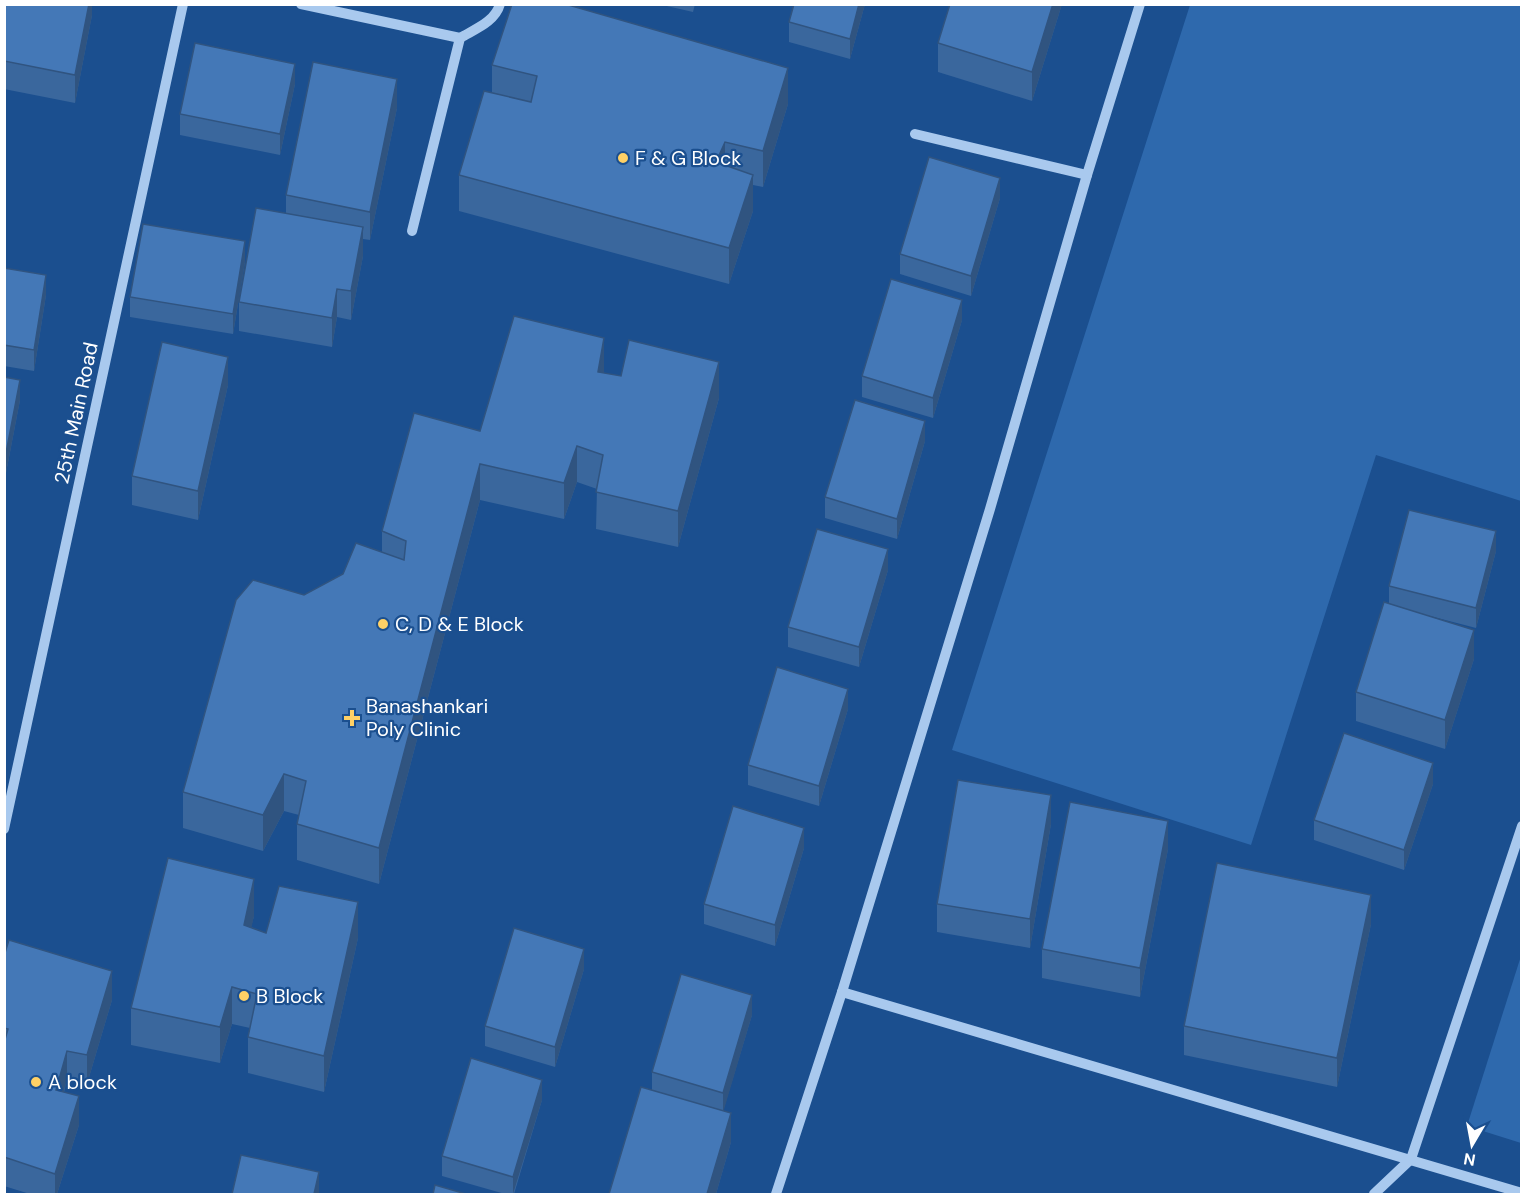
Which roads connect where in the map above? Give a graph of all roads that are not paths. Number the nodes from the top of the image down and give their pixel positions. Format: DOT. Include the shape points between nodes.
graph roads {
  1 [pos="183,4"];
  2 [pos="301,4"];
  3 [pos="500,4"];
  4 [pos="1140,4"];
  5 [pos="460,38"];
  6 [pos="915,134"];
  7 [pos="1087,175"];
  8 [pos="412,231"];
  9 [pos="1521,826"];
  10 [pos="4,829"];
  11 [pos="842,993"];
  12 [pos="1411,1159"];
  13 [pos="1521,1192"];
  14 [pos="776,1194"];
  15 [pos="1374,1194"];
  1 -- 10 [label="street, 25th Main Road"];
  2 -- 5 [label="street"];
  3 -- 5 [label="street" via="492,18"];
  4 -- 7 [label="street"];
  5 -- 8 [label="street"];
  6 -- 7 [label="street"];
  7 -- 11 [label="street"];
  9 -- 12 [label="street"];
  11 -- 12 [label="street"];
  11 -- 14 [label="street"];
  12 -- 13 [label="street"];
  12 -- 15 [label="street"];
}
